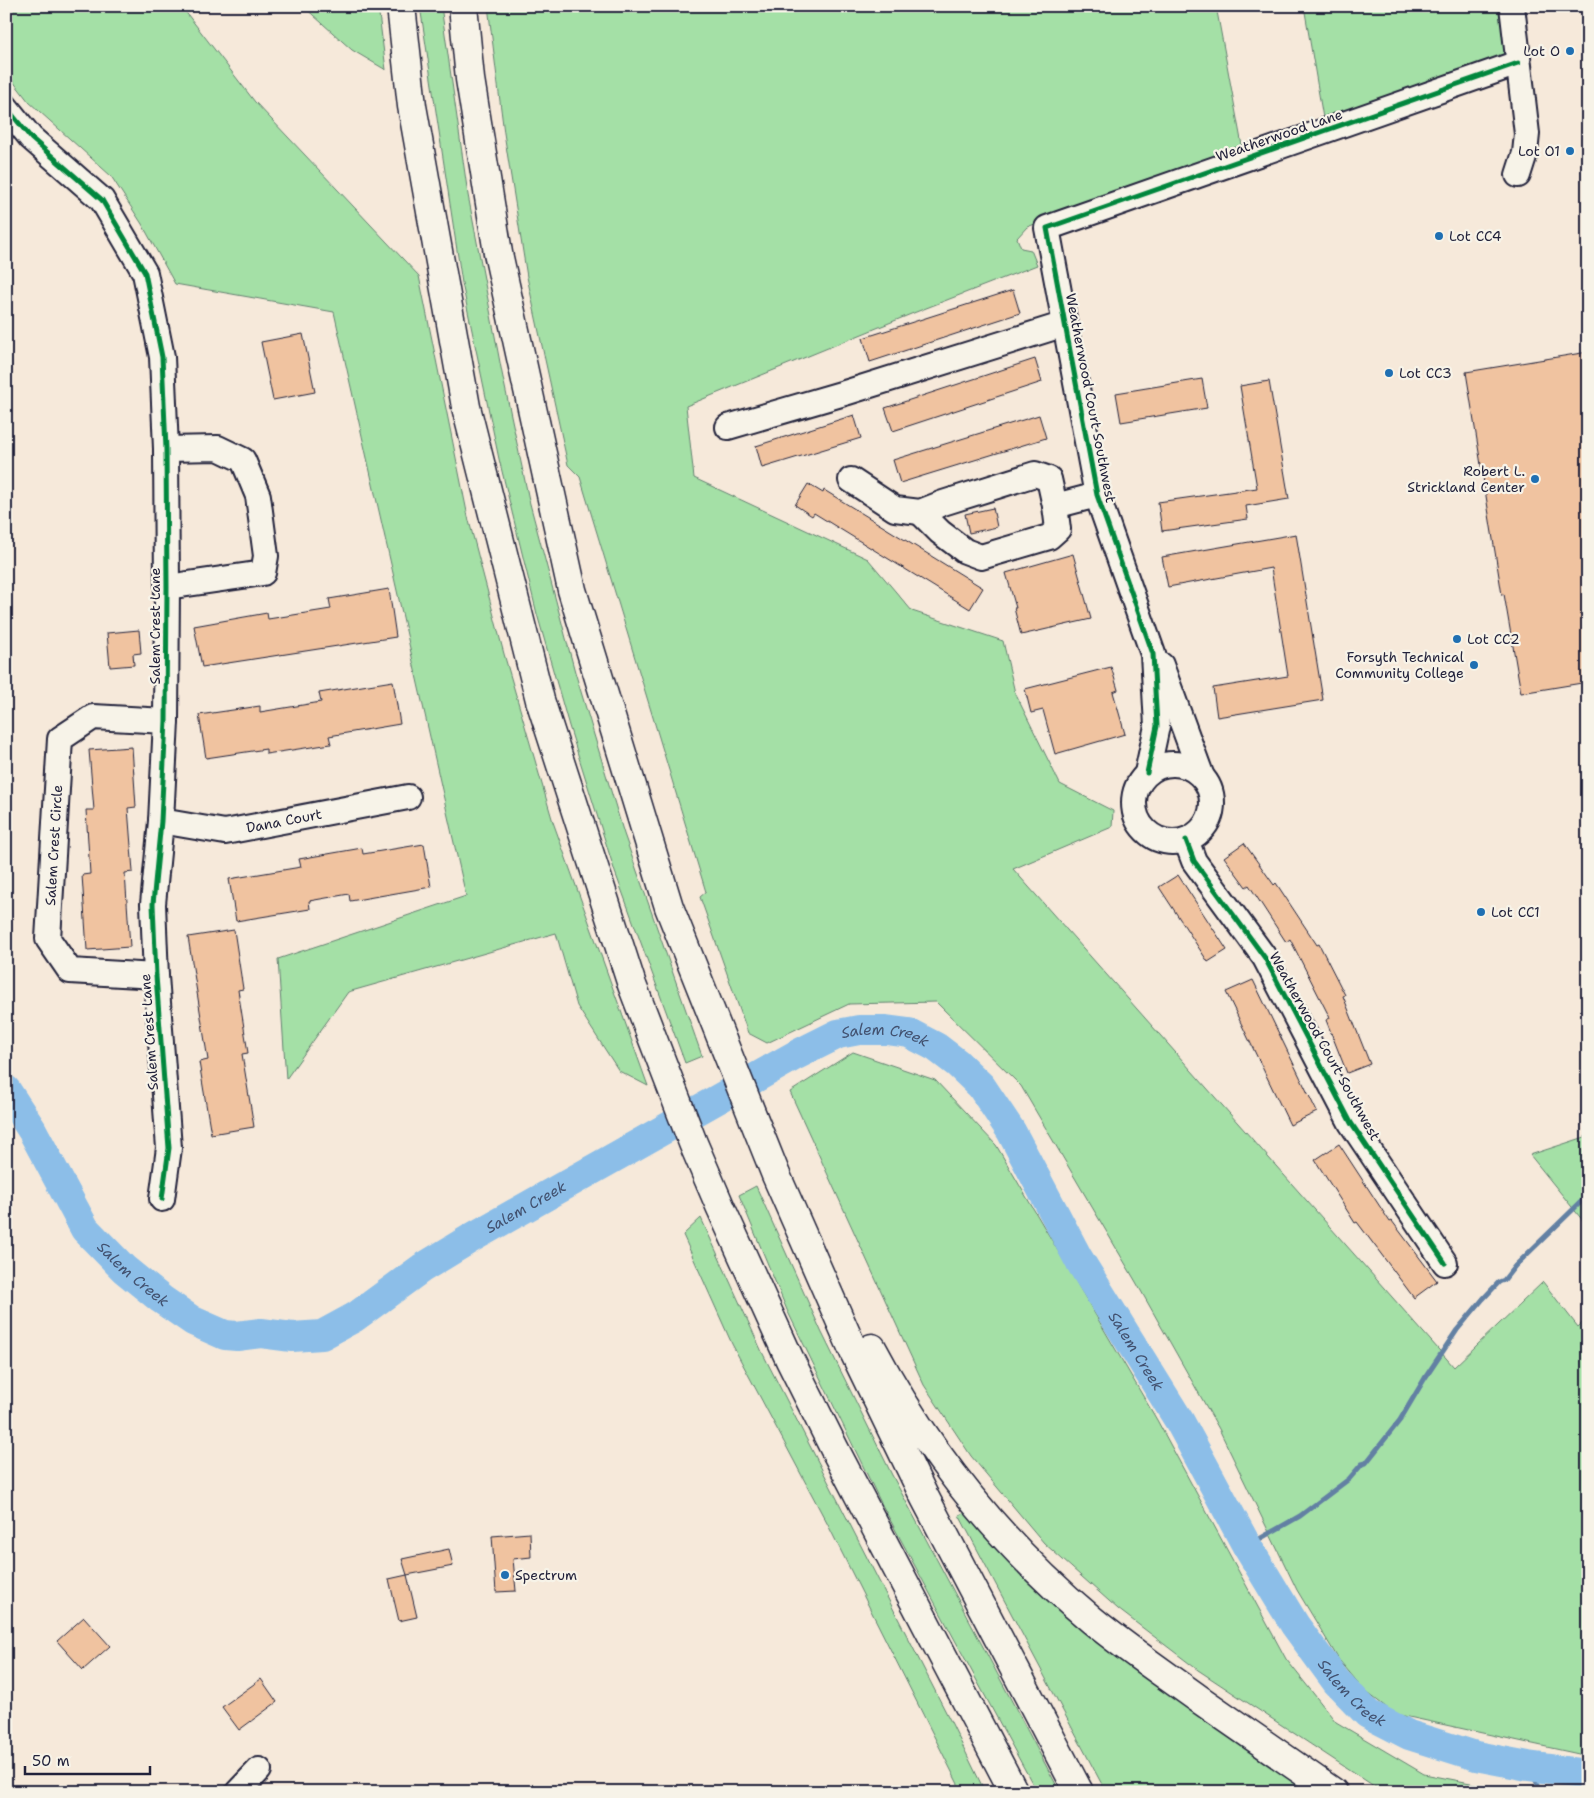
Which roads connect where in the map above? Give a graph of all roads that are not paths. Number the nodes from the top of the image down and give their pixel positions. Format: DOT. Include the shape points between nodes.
graph roads {
  1 [pos="401,6"];
  2 [pos="463,6"];
  3 [pos="1512,6"];
  4 [pos="1518,63"];
  5 [pos="6,107"];
  6 [pos="1518,175"];
  7 [pos="1047,228"];
  8 [pos="1065,324"];
  9 [pos="728,427"];
  10 [pos="166,449"];
  11 [pos="851,480"];
  12 [pos="1097,495"];
  13 [pos="1055,506"];
  14 [pos="920,512"];
  15 [pos="167,587"];
  16 [pos="1153,654"];
  17 [pos="166,721"];
  18 [pos="1147,773"];
  19 [pos="1202,776"];
  20 [pos="408,797"];
  21 [pos="160,821"];
  22 [pos="1186,840"];
  23 [pos="156,976"];
  24 [pos="776,1175"];
  25 [pos="162,1199"];
  26 [pos="1445,1263"];
  27 [pos="259,1770"];
  28 [pos="238,1792"];
  29 [pos="1014,1792"];
  30 [pos="1079,1792"];
  31 [pos="1333,1792"];
  1 -- 29 [label="highway" via="412,106 466,407 540,700 632,985 720,1206 790,1360"];
  2 -- 24 [label="highway" via="470,79 498,253 572,590 669,907"];
  3 -- 4 [label="street"];
  4 -- 6 [label="street" via="1527,134"];
  4 -- 7 [label="street, Weatherwood Lane"];
  5 -- 10 [label="street, Salem Crest Lane" via="31,138 102,200 145,274 162,357"];
  7 -- 8 [label="street, Weatherwood Court Southwest"];
  8 -- 9 [label="street"];
  8 -- 12 [label="street, Weatherwood Court Southwest"];
  10 -- 15 [label="street, Salem Crest Lane"];
  10 -- 15 [label="street" via="218,448 243,460 258,496 266,556 263,573"];
  11 -- 14 [label="street" via="895,509"];
  12 -- 13 [label="street"];
  12 -- 16 [label="street, Weatherwood Court Southwest"];
  13 -- 14 [label="street" via="1049,479 1035,474"];
  13 -- 14 [label="street" via="1058,530 1049,537 981,556 965,551"];
  15 -- 17 [label="street, Salem Crest Lane"];
  16 -- 18 [label="street, Weatherwood Court Southwest" via="1157,726"];
  16 -- 19 [label="street, Weatherwood Court Southwest" via="1161,663"];
  17 -- 21 [label="street, Salem Crest Lane"];
  17 -- 23 [label="street, Salem Crest Circle" via="93,718 60,739 48,939 70,971"];
  18 -- 19 [label="street" via="1157,767 1181,764"];
  18 -- 22 [label="street, Weatherwood Court Southwest" via="1138,784 1134,797 1139,823 1159,840"];
  19 -- 22 [label="street, Weatherwood Court Southwest" via="1209,787 1211,813 1197,834"];
  20 -- 21 [label="street, Dana Court" via="225,832"];
  21 -- 23 [label="street, Salem Crest Lane" via="153,904"];
  22 -- 26 [label="street, Weatherwood Court Southwest" via="1194,861 1266,958 1351,1123"];
  23 -- 25 [label="street, Salem Crest Lane" via="169,1148"];
  24 -- 30 [label="highway" via="855,1354 911,1470"];
  24 -- 31 [label="highway" via="809,1216 871,1347 908,1412 933,1450 1007,1539 1053,1586 1147,1662"];
  27 -- 28 [label="street"];
}
